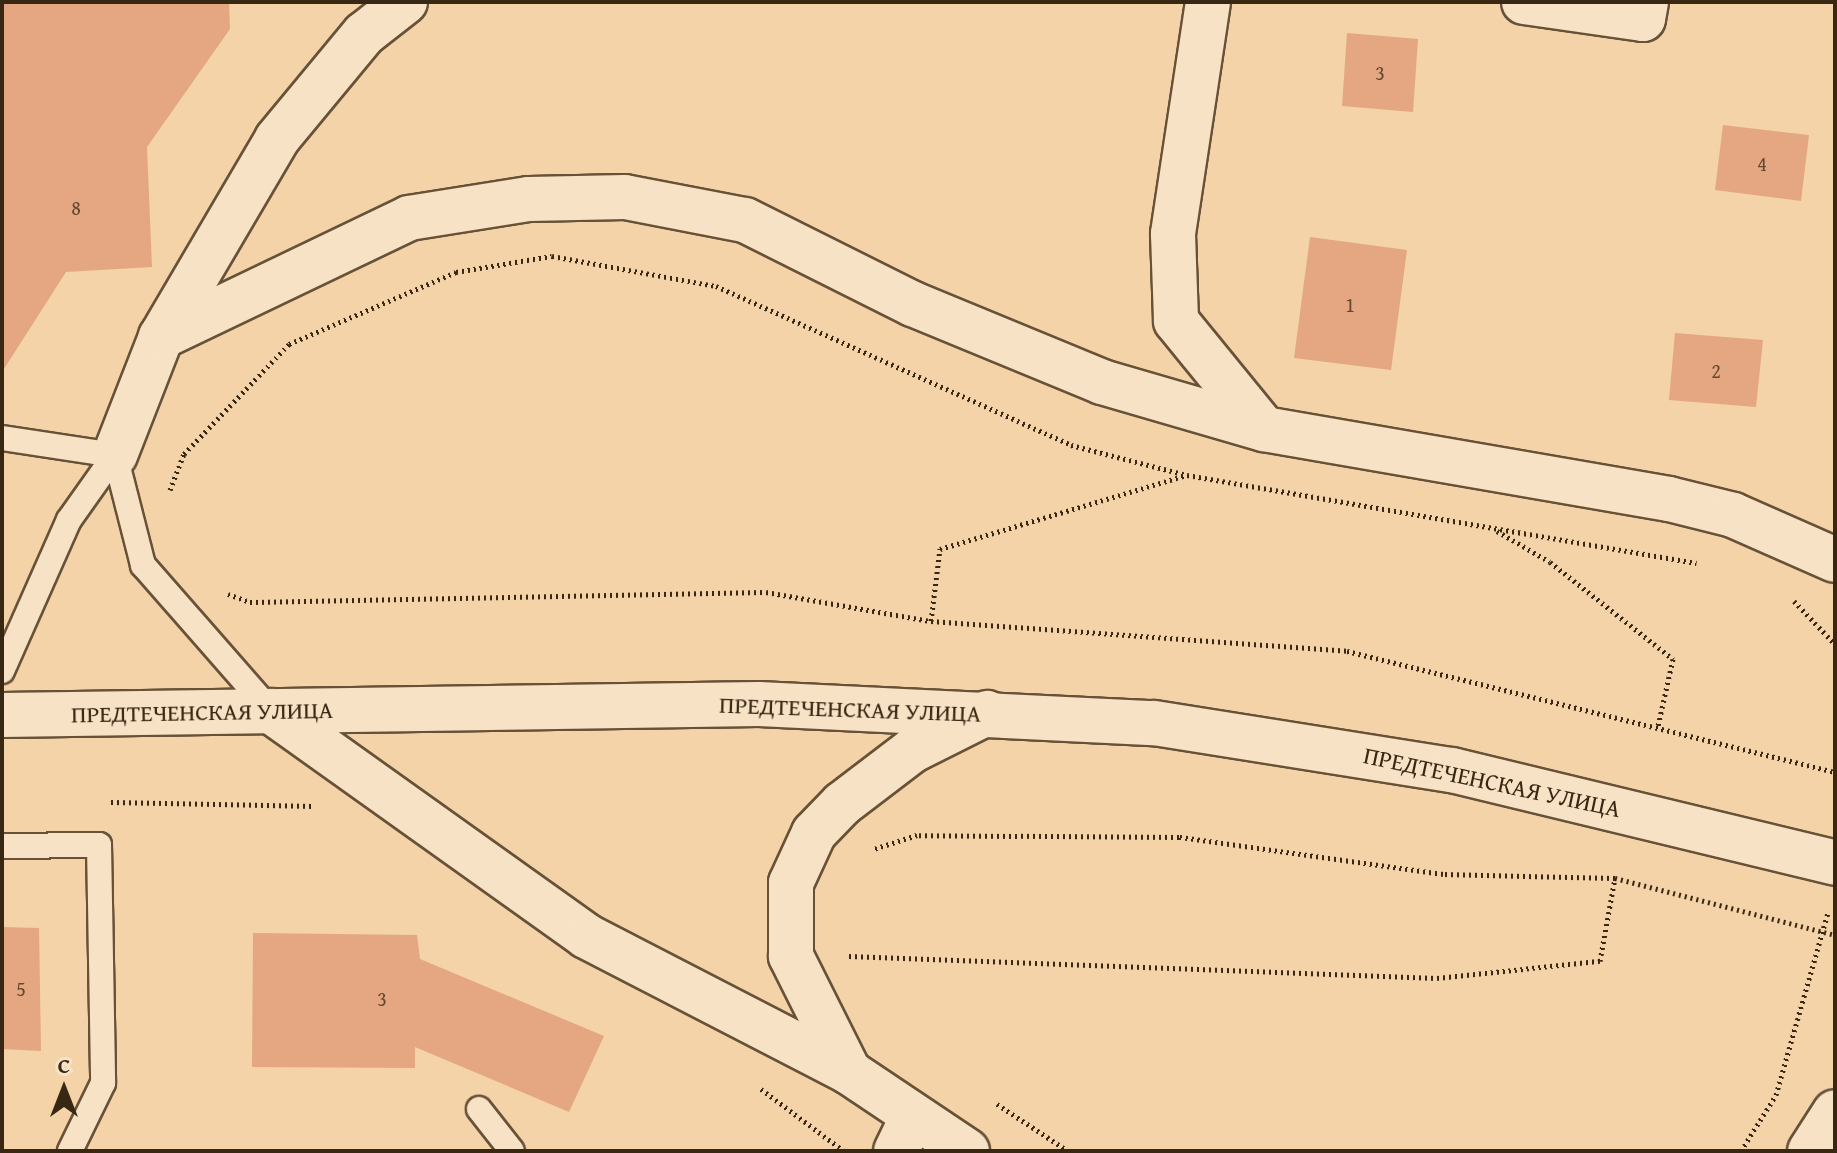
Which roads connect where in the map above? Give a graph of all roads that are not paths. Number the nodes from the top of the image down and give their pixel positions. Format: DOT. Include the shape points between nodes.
graph roads {
  1 [pos="405,2"];
  2 [pos="1208,2"];
  3 [pos="1524,2"];
  4 [pos="1646,2"];
  5 [pos="161,337"];
  6 [pos="1264,429"];
  7 [pos="2,438"];
  8 [pos="115,455"];
  9 [pos="1835,560"];
  10 [pos="2,671"];
  11 [pos="271,711"];
  12 [pos="987,713"];
  13 [pos="2,715"];
  14 [pos="2,846"];
  15 [pos="1833,881"];
  16 [pos="849,1072"];
  17 [pos="479,1109"];
  18 [pos="1835,1112"];
  19 [pos="904,1134"];
  20 [pos="70,1151"];
  21 [pos="512,1151"];
  22 [pos="967,1151"];
  23 [pos="1810,1151"];
  1 -- 5 [label="street" via="364,34 277,139"];
  2 -- 6 [label="street" via="1173,234 1176,321"];
  3 -- 4 [label="street" via="1643,19"];
  5 -- 6 [label="street" via="409,218 529,199 625,197 745,220 987,338 1102,382"];
  5 -- 8 [label="street"];
  6 -- 9 [label="street" via="1669,499 1733,515"];
  7 -- 8 [label="lane"];
  8 -- 10 [label="lane" via="69,520"];
  8 -- 11 [label="lane" via="143,565"];
  11 -- 12 [label="street, ПРЕДТЕЧЕНСКАЯ УЛИЦА" via="759,704"];
  11 -- 13 [label="street, ПРЕДТЕЧЕНСКАЯ УЛИЦА"];
  11 -- 16 [label="street" via="586,936"];
  12 -- 15 [label="street, ПРЕДТЕЧЕНСКАЯ УЛИЦА" via="1154,723 1318,745 1687,827"];
  12 -- 16 [label="street" via="873,777 814,833 791,883 791,956"];
  14 -- 20 [label="lane" via="99,845 103,1083"];
  16 -- 19 [label="street"];
  17 -- 21 [label="lane"];
  18 -- 23 [label="street"];
  19 -- 22 [label="street"];
}
